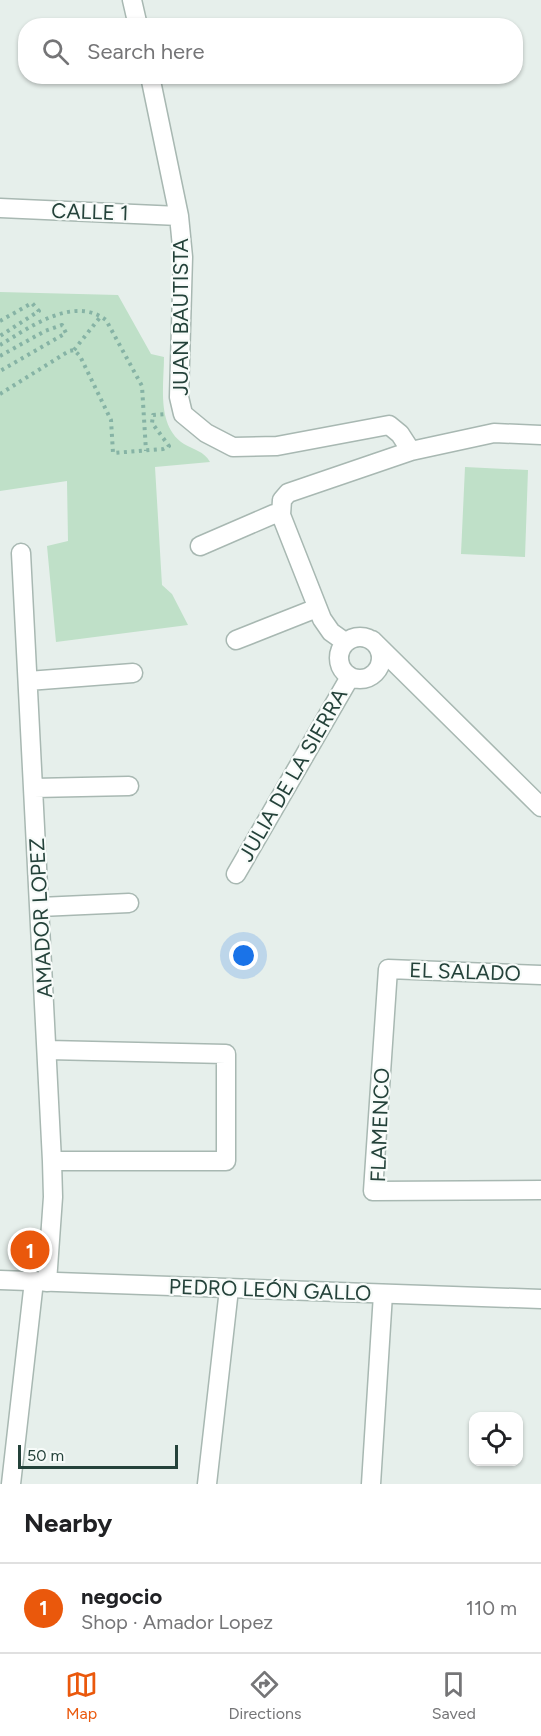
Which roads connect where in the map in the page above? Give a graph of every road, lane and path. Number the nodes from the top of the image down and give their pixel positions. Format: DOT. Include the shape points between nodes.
graph roads {
  1 [pos="132,0"];
  2 [pos="136,18"];
  3 [pos="152,84"];
  4 [pos="0,208"];
  5 [pos="179,216"];
  6 [pos="101,316"];
  7 [pos="0,321"];
  8 [pos="0,336"];
  9 [pos="0,345"];
  10 [pos="74,350"];
  11 [pos="0,356"];
  12 [pos="0,370"];
  13 [pos="0,394"];
  14 [pos="183,414"];
  15 [pos="541,435"];
  16 [pos="146,451"];
  17 [pos="411,451"];
  18 [pos="281,515"];
  19 [pos="200,546"];
  20 [pos="21,553"];
  21 [pos="317,608"];
  22 [pos="236,640"];
  23 [pos="372,640"];
  24 [pos="345,642"];
  25 [pos="133,673"];
  26 [pos="350,676"];
  27 [pos="28,681"];
  28 [pos="129,786"];
  29 [pos="34,788"];
  30 [pos="541,807"];
  31 [pos="236,874"];
  32 [pos="129,903"];
  33 [pos="40,907"];
  34 [pos="388,969"];
  35 [pos="541,975"];
  36 [pos="48,1050"];
  37 [pos="52,1161"];
  38 [pos="541,1190"];
  39 [pos="0,1280"];
  40 [pos="41,1282"];
  41 [pos="229,1288"];
  42 [pos="383,1294"];
  43 [pos="541,1299"];
  44 [pos="11,1484"];
  45 [pos="207,1484"];
  46 [pos="371,1484"];
  1 -- 2 [label="street"];
  3 -- 5 [label="street, JUAN BAUTISTA"];
  4 -- 5 [label="street, CALLE 1"];
  5 -- 14 [label="street, JUAN BAUTISTA" via="183,257 179,397"];
  6 -- 9 [label="path" via="69,311 33,325"];
  6 -- 10 [label="path"];
  6 -- 16 [label="path" via="142,386"];
  7 -- 8 [label="path" via="32,303 39,311"];
  10 -- 13 [label="path"];
  10 -- 16 [label="path" via="111,420 113,453"];
  11 -- 12 [label="path" via="62,325 66,333"];
  14 -- 16 [label="path" via="153,415 156,432 169,446"];
  14 -- 17 [label="street, JUAN BAUTISTA" via="206,434 233,447 278,446 389,425"];
  15 -- 17 [label="street" via="494,433"];
  17 -- 18 [label="street" via="288,493 282,500"];
  18 -- 19 [label="street" via="274,514"];
  18 -- 21 [label="street"];
  20 -- 27 [label="street, AMADOR LOPEZ"];
  21 -- 22 [label="street"];
  21 -- 24 [label="street" via="331,632"];
  23 -- 24 [label="street" via="358,637"];
  23 -- 26 [label="street" via="381,652 380,667 366,678"];
  23 -- 30 [label="street"];
  24 -- 26 [label="street" via="339,662"];
  25 -- 27 [label="street"];
  26 -- 31 [label="street, JULIA DE LA SIERRA"];
  27 -- 29 [label="street, AMADOR LOPEZ"];
  28 -- 29 [label="street"];
  29 -- 33 [label="street, AMADOR LOPEZ"];
  32 -- 33 [label="street"];
  33 -- 36 [label="street, AMADOR LOPEZ"];
  34 -- 35 [label="street, EL SALADO"];
  34 -- 38 [label="street, FLAMENCO" via="373,1191"];
  36 -- 37 [label="street, AMADOR LOPEZ"];
  36 -- 37 [label="street" via="226,1054 226,1161"];
  37 -- 40 [label="street, AMADOR LOPEZ" via="53,1197"];
  39 -- 40 [label="street, PEDRO LEÓN GALLO"];
  40 -- 41 [label="street, PEDRO LEÓN GALLO"];
  40 -- 44 [label="street, AMADOR LOPEZ"];
  41 -- 42 [label="street, PEDRO LEÓN GALLO"];
  41 -- 45 [label="street"];
  42 -- 43 [label="street, PEDRO LEÓN GALLO"];
  42 -- 46 [label="street"];
}
